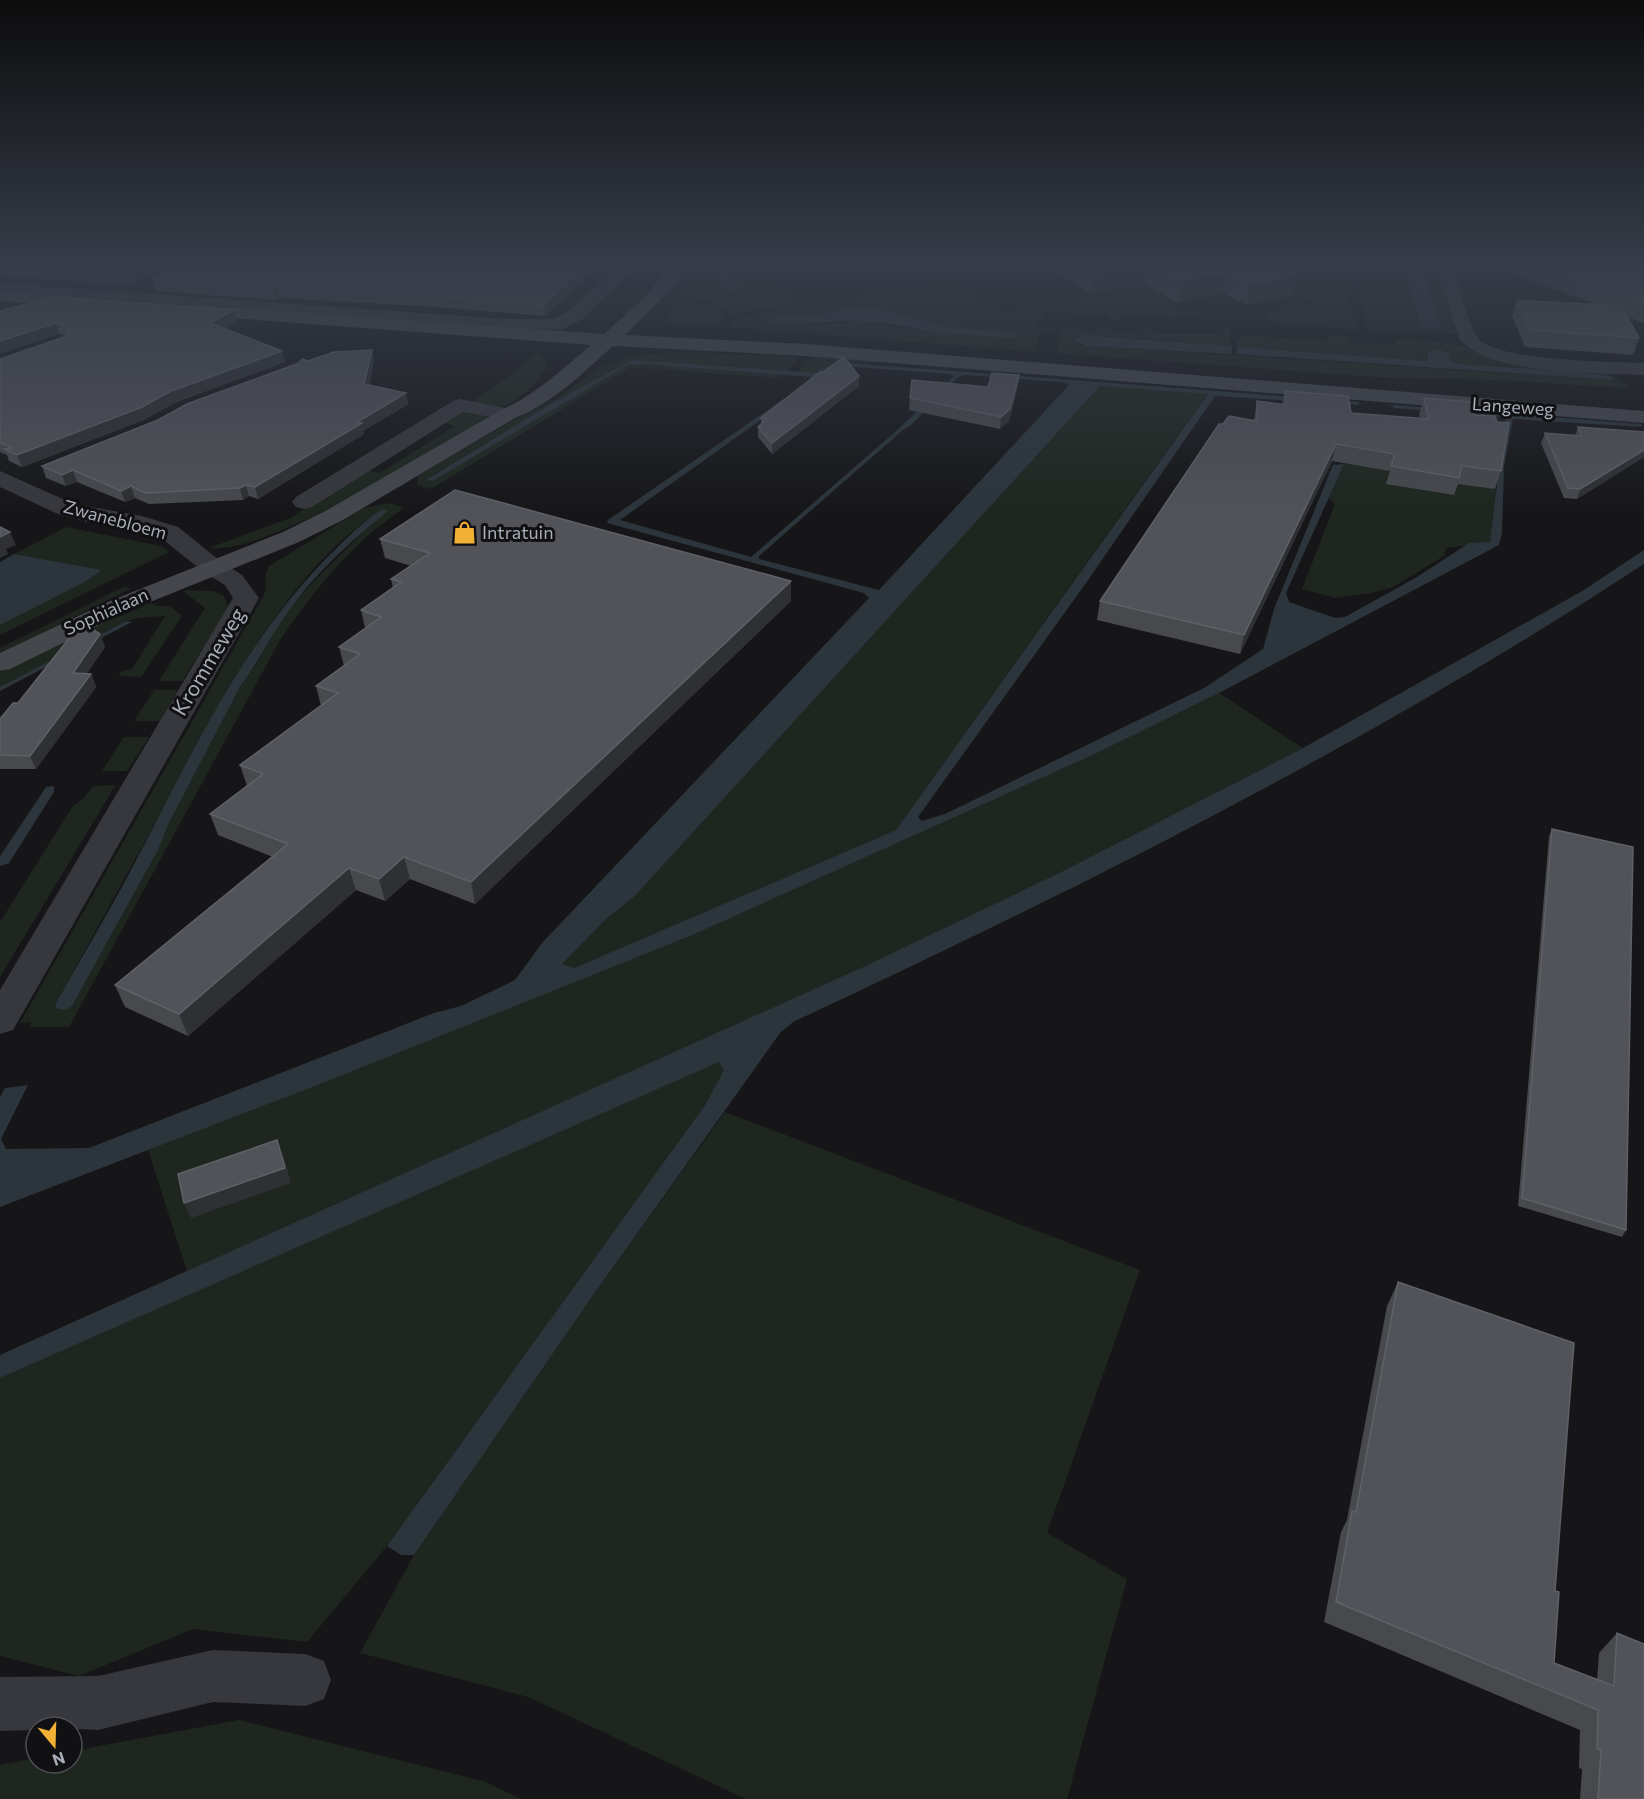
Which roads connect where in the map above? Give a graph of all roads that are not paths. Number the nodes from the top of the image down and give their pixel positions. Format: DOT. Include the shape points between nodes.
graph roads {
  1 [pos="591,348"];
  2 [pos="762,348"];
  3 [pos="1479,348"];
  4 [pos="1641,374"];
  5 [pos="1383,394"];
  6 [pos="1644,405"];
  7 [pos="508,414"];
  8 [pos="1644,417"];
  9 [pos="13,478"];
  10 [pos="304,502"];
  11 [pos="214,568"];
  12 [pos="0,663"];
  13 [pos="0,1021"];
  14 [pos="305,1680"];
  15 [pos="0,1704"];
  1 -- 7 [label="main road" via="555,386 522,410"];
  2 -- 5 [label="main road, Langeweg"];
  3 -- 4 [label="street" via="1520,360"];
  5 -- 6 [label="main road, Langeweg" via="1491,395"];
  5 -- 8 [label="main road, Langeweg"];
  7 -- 10 [label="street" via="460,405"];
  7 -- 11 [label="main road" via="335,515"];
  9 -- 11 [label="street, Zwanebloem" via="57,506 162,529"];
  11 -- 12 [label="main road, Sophialaan" via="119,606"];
  11 -- 13 [label="street, Krommeweg" via="242,587 246,598 243,608"];
  14 -- 15 [label="street" via="213,1676 98,1703"];
}
